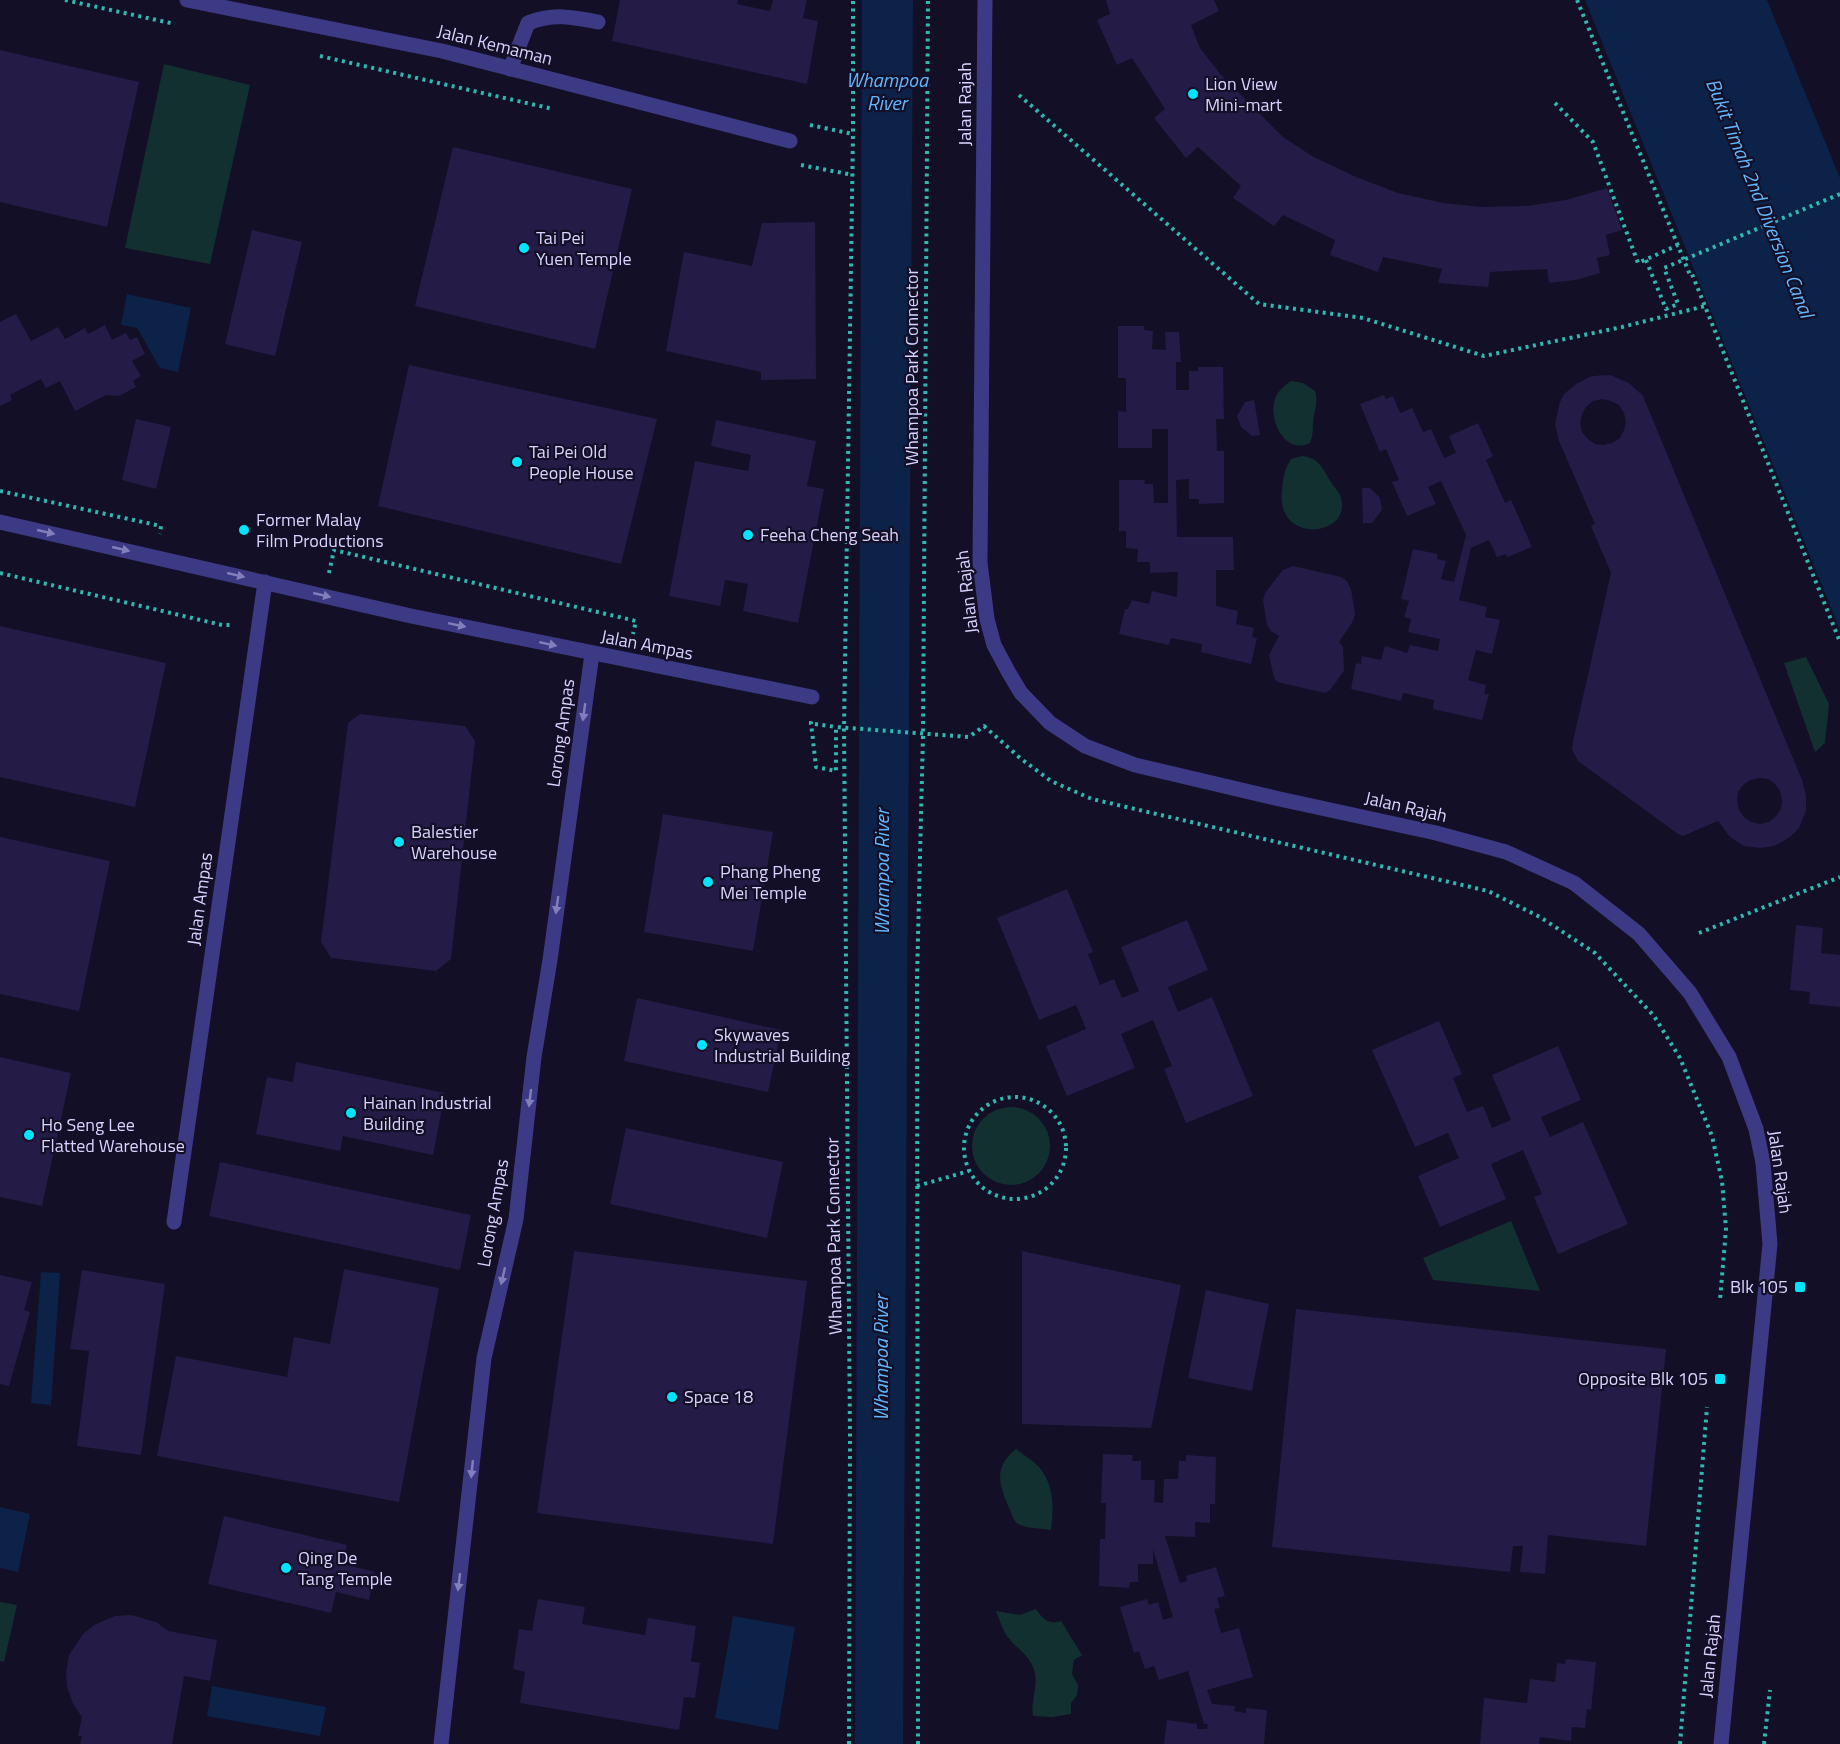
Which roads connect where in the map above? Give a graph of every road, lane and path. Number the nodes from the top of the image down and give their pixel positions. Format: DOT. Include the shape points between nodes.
graph roads {
  1 [pos="65,0"];
  2 [pos="187,0"];
  3 [pos="853,0"];
  4 [pos="928,0"];
  5 [pos="985,0"];
  6 [pos="1577,0"];
  7 [pos="598,22"];
  8 [pos="177,25"];
  9 [pos="311,54"];
  10 [pos="510,69"];
  11 [pos="1019,95"];
  12 [pos="1555,103"];
  13 [pos="564,112"];
  14 [pos="790,141"];
  15 [pos="853,175"];
  16 [pos="1840,194"];
  17 [pos="1678,245"];
  18 [pos="1646,260"];
  19 [pos="1705,306"];
  20 [pos="0,491"];
  21 [pos="0,522"];
  22 [pos="160,538"];
  23 [pos="0,573"];
  24 [pos="328,576"];
  25 [pos="265,582"];
  26 [pos="259,623"];
  27 [pos="1840,642"];
  28 [pos="592,654"];
  29 [pos="628,661"];
  30 [pos="812,697"];
  31 [pos="802,721"];
  32 [pos="811,723"];
  33 [pos="836,727"];
  34 [pos="844,729"];
  35 [pos="923,735"];
  36 [pos="1840,877"];
  37 [pos="1699,933"];
  38 [pos="969,1171"];
  39 [pos="917,1186"];
  40 [pos="174,1222"];
  41 [pos="1720,1300"];
  42 [pos="1707,1407"];
  43 [pos="1770,1690"];
  44 [pos="441,1744"];
  45 [pos="849,1744"];
  46 [pos="918,1744"];
  47 [pos="1680,1744"];
  48 [pos="1721,1744"];
  49 [pos="1764,1744"];
  1 -- 8 [label="path"];
  2 -- 10 [label="street, Jalan Kemaman" via="442,51"];
  3 -- 15 [label="path, Whampoa Park Connector"];
  4 -- 35 [label="path, Whampoa Park Connector"];
  5 -- 48 [label="street, Jalan Rajah" via="980,563 994,645 1021,693 1050,723 1085,746 1135,765 1436,833 1506,852 1574,883 1639,934 1690,993 1729,1057 1756,1130 1770,1244"];
  6 -- 17 [label="path"];
  7 -- 10 [label="street" via="570,16 542,17 528,23"];
  9 -- 13 [label="path"];
  10 -- 14 [label="street, Jalan Kemaman"];
  11 -- 19 [label="path" via="1259,304 1363,318 1484,356"];
  12 -- 18 [label="path" via="1593,142 1638,263"];
  14 -- 15 [label="path" via="786,162"];
  15 -- 34 [label="path, Whampoa Park Connector"];
  16 -- 18 [label="path, bridge" via="1664,268 1678,304 1666,309"];
  17 -- 18 [label="path"];
  17 -- 19 [label="path"];
  19 -- 27 [label="path"];
  20 -- 22 [label="path" via="161,526"];
  21 -- 25 [label="street, Jalan Ampas, one-way"];
  23 -- 26 [label="path" via="222,625"];
  24 -- 29 [label="path" via="334,550 636,621"];
  25 -- 26 [label="street, Jalan Ampas"];
  25 -- 28 [label="street, Jalan Ampas, one-way"];
  26 -- 40 [label="street, Jalan Ampas"];
  28 -- 29 [label="street, Jalan Ampas"];
  28 -- 44 [label="street, Lorong Ampas, one-way" via="534,1057 516,1219 484,1358"];
  29 -- 30 [label="street, Jalan Ampas"];
  31 -- 32 [label="path"];
  32 -- 33 [label="path"];
  32 -- 33 [label="path" via="816,767 836,771"];
  33 -- 34 [label="path"];
  34 -- 35 [label="path"];
  34 -- 45 [label="path, Whampoa Park Connector"];
  35 -- 39 [label="path, Whampoa Park Connector"];
  35 -- 41 [label="path" via="969,737 984,726 1051,781 1092,799 1488,891 1540,917 1595,953 1654,1016 1680,1058 1712,1136 1722,1181 1726,1229"];
  36 -- 37 [label="path"];
  38 -- 38 [label="path" via="964,1155 969,1123 993,1100 1026,1097 1041,1103 1063,1128 1065,1161 1059,1176 1035,1196 1012,1199 990,1193"];
  38 -- 39 [label="path"];
  39 -- 46 [label="path, Whampoa Park Connector"];
  42 -- 47 [label="path"];
  43 -- 49 [label="path"];
}
